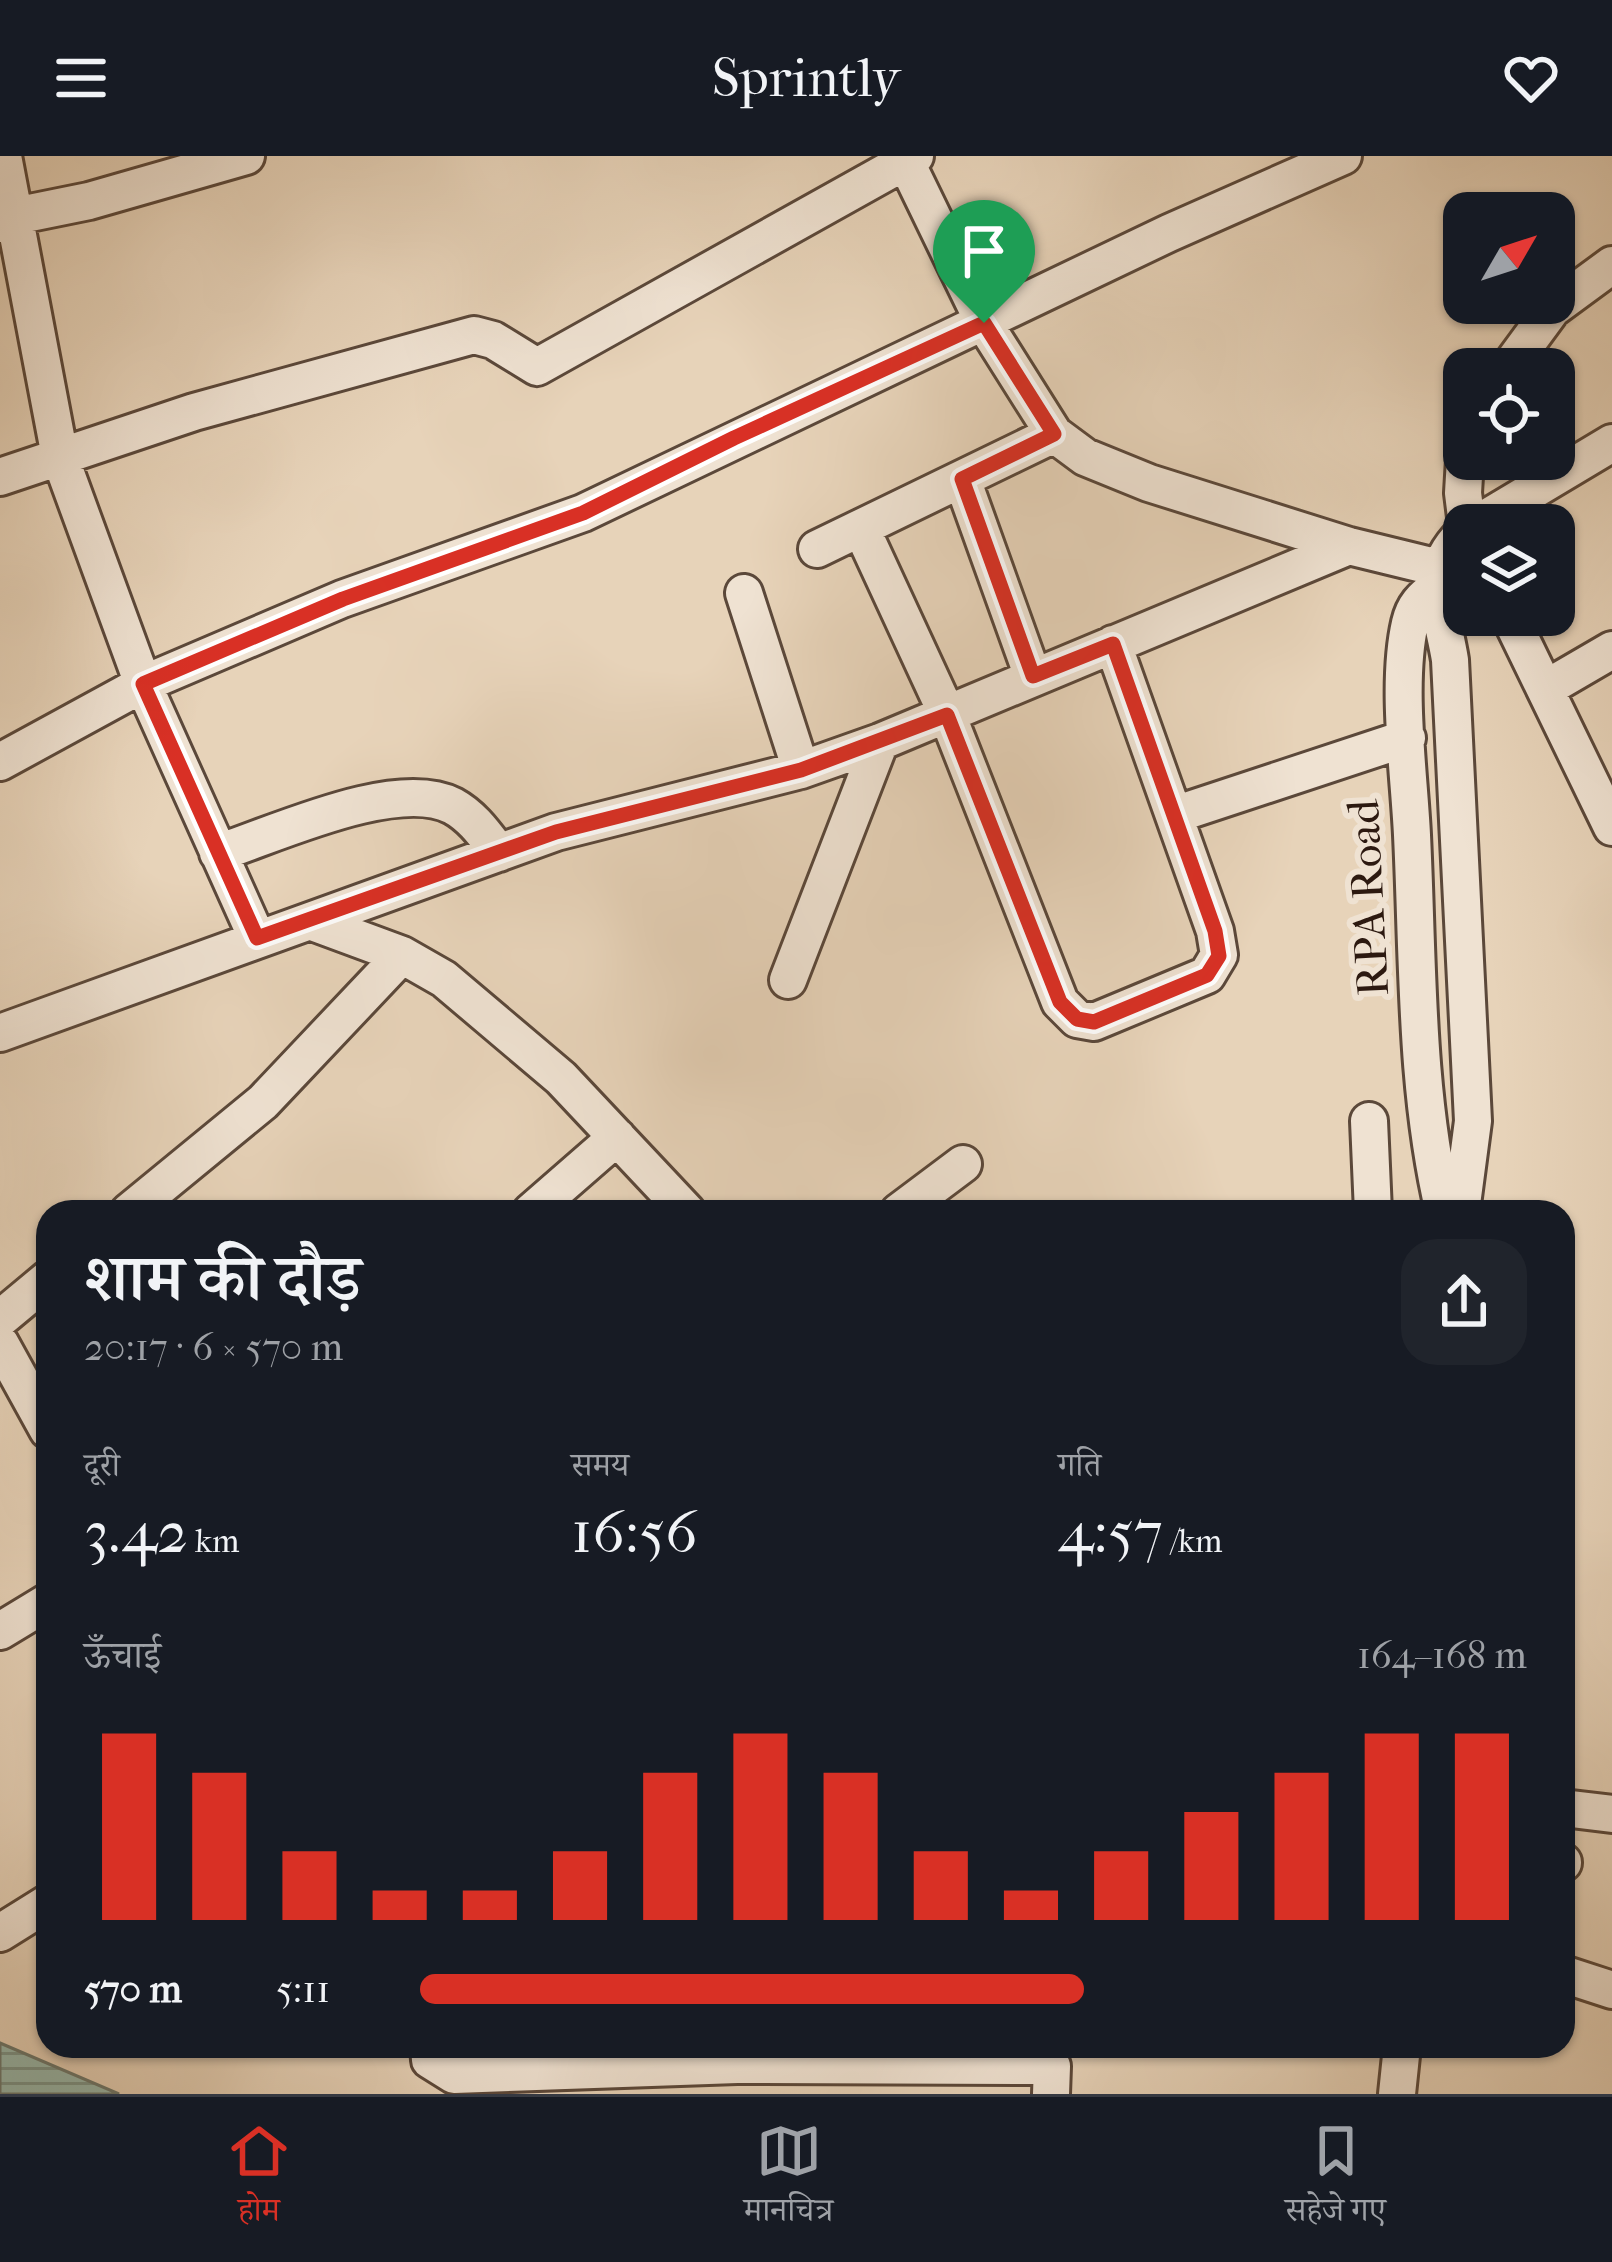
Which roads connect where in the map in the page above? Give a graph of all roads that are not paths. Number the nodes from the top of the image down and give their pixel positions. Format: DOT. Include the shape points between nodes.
graph roads {
  1 [pos="3,156"];
  2 [pos="246,156"];
  3 [pos="1343,156"];
  4 [pos="908,157"];
  5 [pos="7,220"];
  6 [pos="1612,266"];
  7 [pos="984,323"];
  8 [pos="1523,348"];
  9 [pos="1054,434"];
  10 [pos="1612,443"];
  11 [pos="60,457"];
  12 [pos="0,477"];
  13 [pos="962,479"];
  14 [pos="1509,504"];
  15 [pos="861,528"];
  16 [pos="1349,546"];
  17 [pos="817,549"];
  18 [pos="1443,564"];
  19 [pos="1437,578"];
  20 [pos="744,593"];
  21 [pos="1519,636"];
  22 [pos="1113,644"];
  23 [pos="1612,650"];
  24 [pos="1033,676"];
  25 [pos="143,684"];
  26 [pos="1545,688"];
  27 [pos="947,715"];
  28 [pos="1407,738"];
  29 [pos="880,742"];
  30 [pos="0,762"];
  31 [pos="801,770"];
  32 [pos="1174,815"];
  33 [pos="1612,827"];
  34 [pos="218,853"];
  35 [pos="499,853"];
  36 [pos="310,921"];
  37 [pos="257,938"];
  38 [pos="402,956"];
  39 [pos="788,980"];
  40 [pos="0,1033"];
  41 [pos="1369,1121"];
  42 [pos="617,1137"];
  43 [pos="963,1164"];
  44 [pos="144,1200"];
  45 [pos="545,1200"];
  46 [pos="676,1200"];
  47 [pos="915,1200"];
  48 [pos="1372,1200"];
  49 [pos="1441,1200"];
  50 [pos="1463,1200"];
  51 [pos="36,1289"];
  52 [pos="0,1318"];
  53 [pos="0,1343"];
  54 [pos="36,1408"];
  55 [pos="36,1609"];
  56 [pos="0,1631"];
  57 [pos="1575,1809"];
  58 [pos="1612,1814"];
  59 [pos="36,1911"];
  60 [pos="0,1934"];
  61 [pos="1575,1978"];
  62 [pos="1612,1990"];
  63 [pos="430,2058"];
  64 [pos="1401,2058"];
  65 [pos="1051,2069"];
  66 [pos="1397,2094"];
  1 -- 5 [label="street"];
  2 -- 5 [label="street"];
  3 -- 7 [label="street"];
  4 -- 7 [label="street"];
  4 -- 11 [label="street" via="537,367 474,335"];
  5 -- 11 [label="street"];
  6 -- 8 [label="street" via="1552,309"];
  7 -- 9 [label="street"];
  7 -- 25 [label="street" via="583,513 343,599"];
  9 -- 13 [label="street"];
  9 -- 16 [label="street" via="1085,457 1148,483"];
  10 -- 14 [label="street, RPA Road"];
  11 -- 12 [label="street"];
  11 -- 25 [label="street"];
  13 -- 15 [label="street"];
  13 -- 24 [label="street"];
  15 -- 17 [label="street"];
  15 -- 27 [label="street"];
  16 -- 19 [label="street"];
  16 -- 22 [label="street"];
  18 -- 19 [label="street, RPA Road"];
  19 -- 28 [label="street, RPA Road" via="1410,619"];
  19 -- 50 [label="street" via="1450,660 1473,1120"];
  20 -- 31 [label="street"];
  21 -- 26 [label="street"];
  22 -- 24 [label="street"];
  22 -- 32 [label="street"];
  23 -- 26 [label="street"];
  24 -- 27 [label="street"];
  25 -- 30 [label="street"];
  25 -- 34 [label="street"];
  26 -- 33 [label="street"];
  27 -- 29 [label="street"];
  27 -- 32 [label="street" via="1060,1002 1077,1019 1094,1022 1207,975 1219,956"];
  28 -- 32 [label="street"];
  28 -- 49 [label="street, RPA Road" via="1427,1103"];
  29 -- 31 [label="street"];
  29 -- 39 [label="street"];
  31 -- 35 [label="street"];
  34 -- 35 [label="street" via="368,804 417,797 450,804"];
  34 -- 37 [label="street"];
  35 -- 36 [label="street"];
  36 -- 37 [label="street"];
  36 -- 38 [label="street"];
  37 -- 40 [label="street"];
  38 -- 42 [label="street" via="444,979"];
  38 -- 44 [label="street" via="262,1102"];
  41 -- 48 [label="street"];
  42 -- 45 [label="street"];
  42 -- 46 [label="street"];
  43 -- 47 [label="street"];
  51 -- 52 [label="street"];
  53 -- 54 [label="street"];
  55 -- 56 [label="street"];
  57 -- 58 [label="street"];
  59 -- 60 [label="street"];
  61 -- 62 [label="street"];
  63 -- 65 [label="street" via="454,2075 737,2065"];
  64 -- 66 [label="street"];
}
